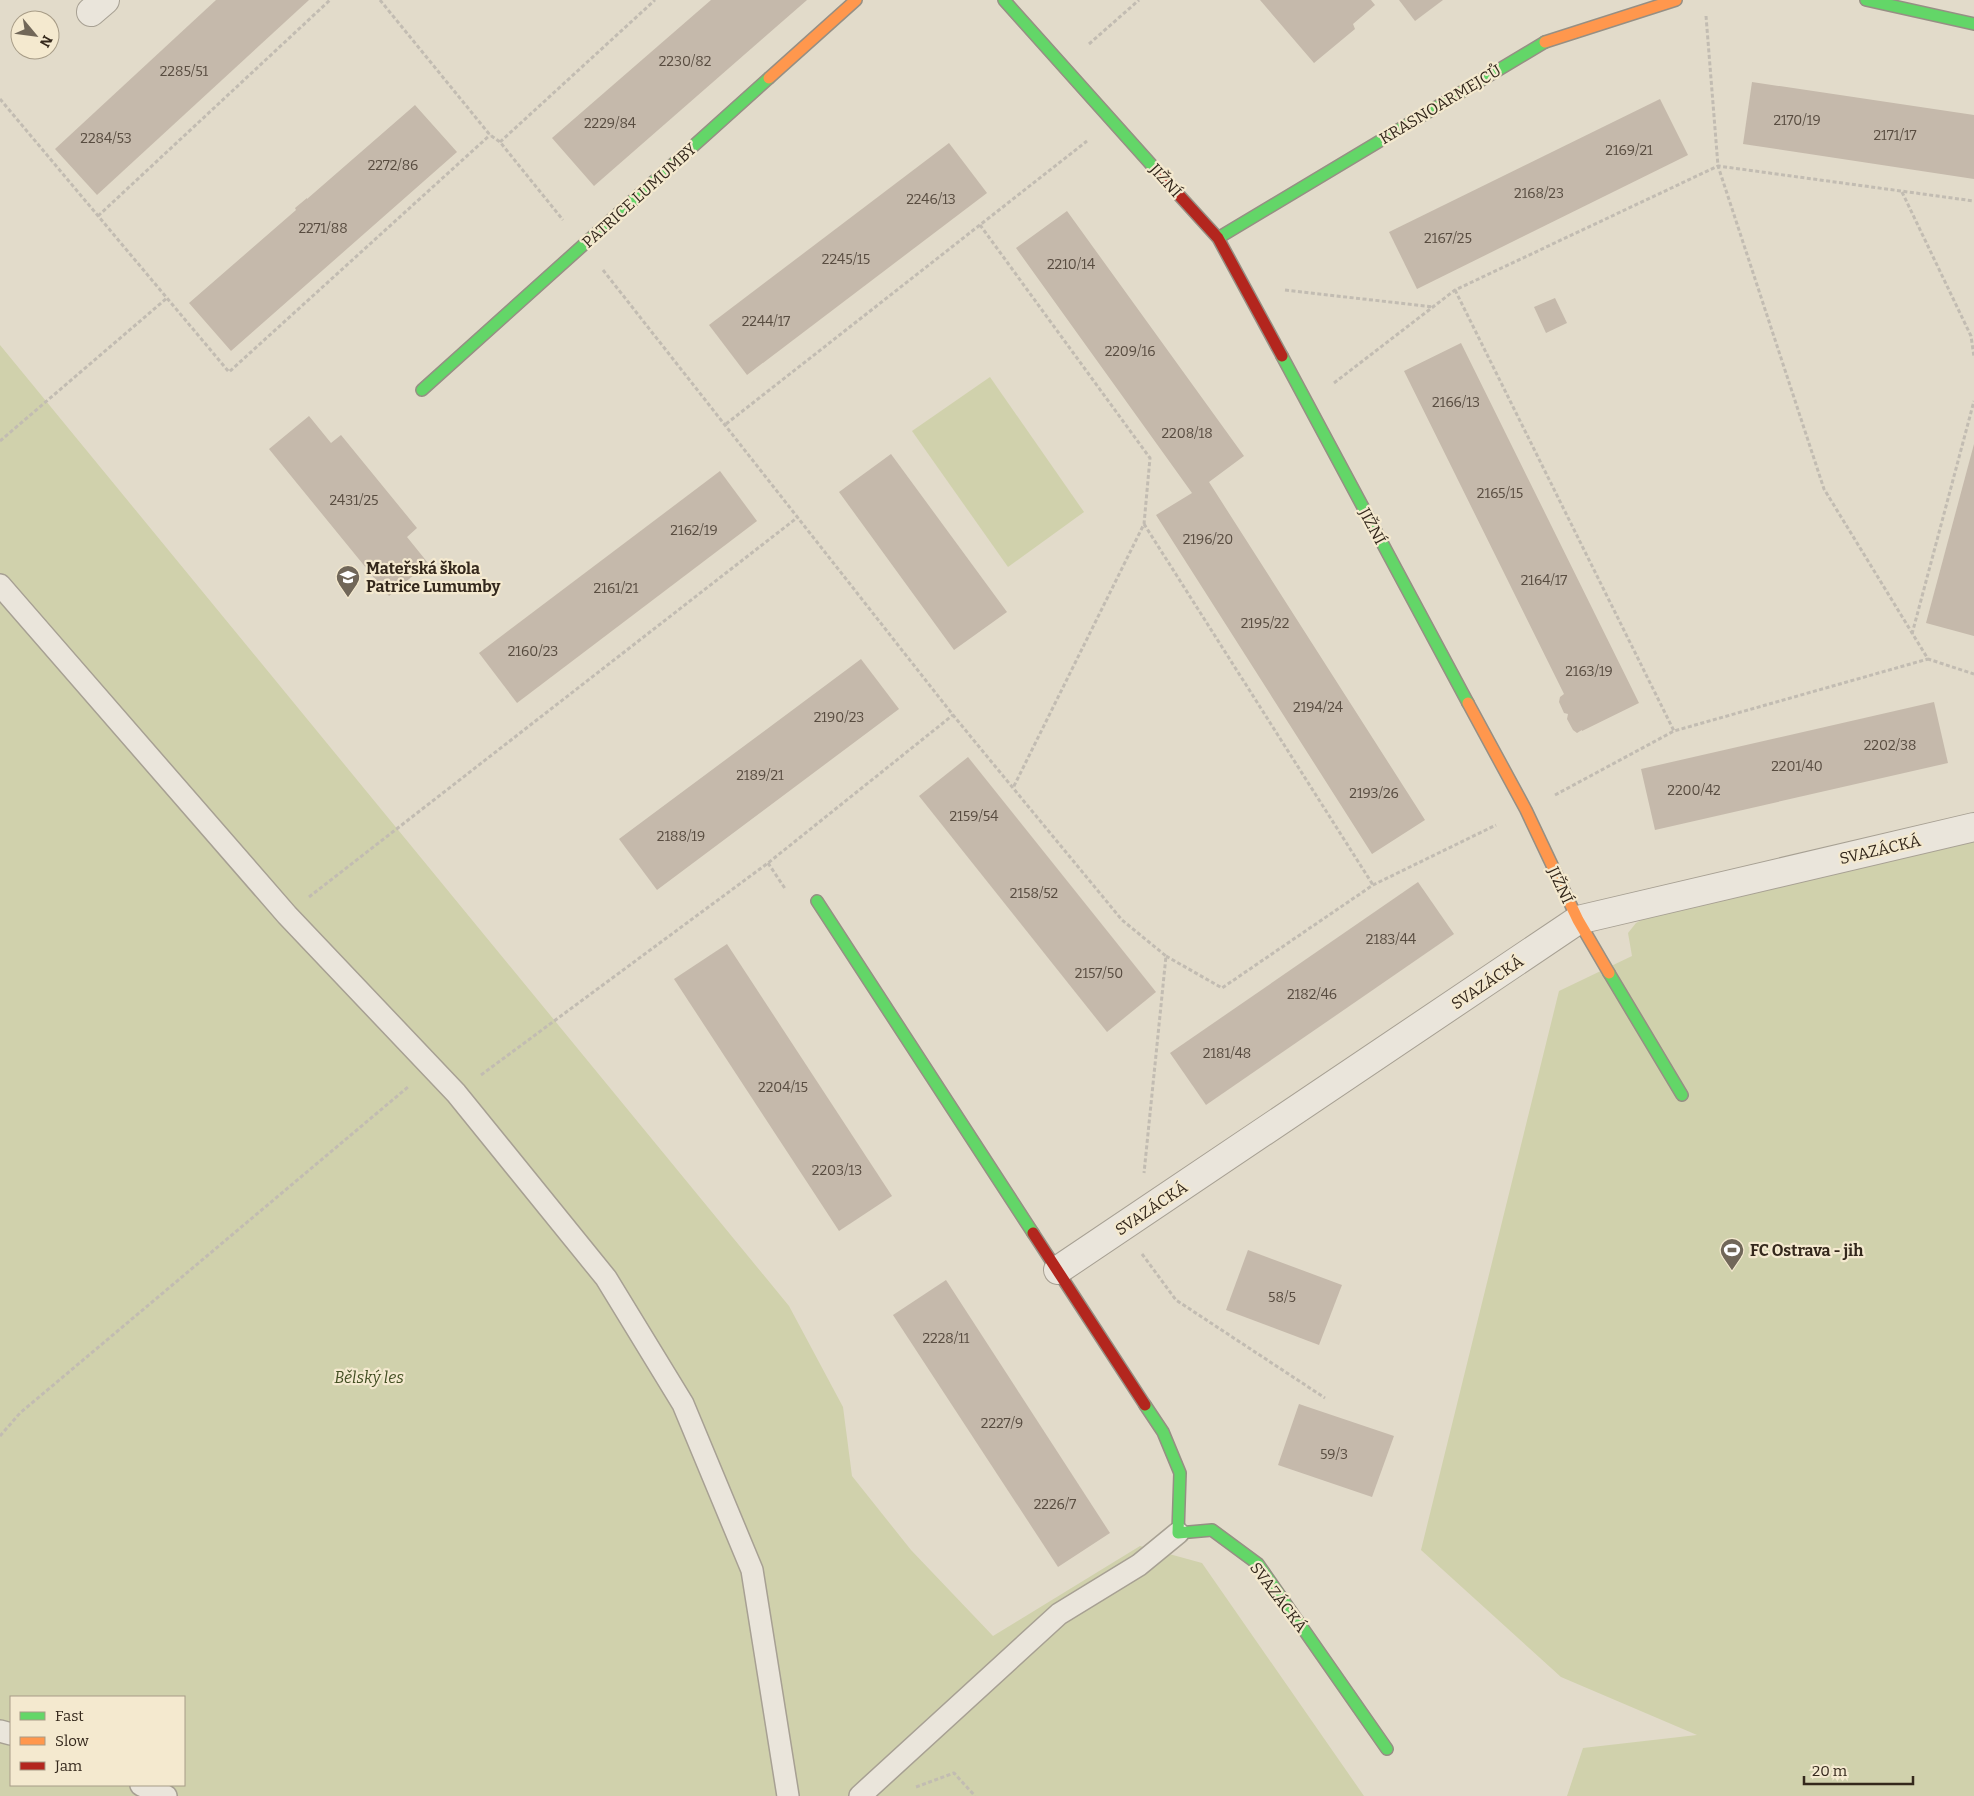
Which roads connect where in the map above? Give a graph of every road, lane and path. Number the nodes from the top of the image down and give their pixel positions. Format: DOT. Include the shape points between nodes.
graph roads {
  1 [pos="330,0"];
  2 [pos="380,0"];
  3 [pos="655,0"];
  4 [pos="856,0"];
  5 [pos="1004,0"];
  6 [pos="1139,0"];
  7 [pos="1676,0"];
  8 [pos="1866,0"];
  9 [pos="1705,10"];
  10 [pos="1974,24"];
  11 [pos="1064,66"];
  12 [pos="0,99"];
  13 [pos="1113,121"];
  14 [pos="490,135"];
  15 [pos="500,142"];
  16 [pos="1718,166"];
  17 [pos="1902,192"];
  18 [pos="1974,201"];
  19 [pos="98,216"];
  20 [pos="980,225"];
  21 [pos="1218,238"];
  22 [pos="583,245"];
  23 [pos="1243,286"];
  24 [pos="1455,290"];
  25 [pos="167,298"];
  26 [pos="1433,307"];
  27 [pos="1974,357"];
  28 [pos="422,390"];
  29 [pos="1974,401"];
  30 [pos="1307,404"];
  31 [pos="726,424"];
  32 [pos="0,441"];
  33 [pos="798,517"];
  34 [pos="1144,524"];
  35 [pos="0,585"];
  36 [pos="1912,634"];
  37 [pos="1928,659"];
  38 [pos="1974,674"];
  39 [pos="953,715"];
  40 [pos="1674,731"];
  41 [pos="1013,788"];
  42 [pos="1526,810"];
  43 [pos="1974,827"];
  44 [pos="1373,886"];
  45 [pos="817,901"];
  46 [pos="287,915"];
  47 [pos="1578,920"];
  48 [pos="1166,956"];
  49 [pos="431,1067"];
  50 [pos="456,1093"];
  51 [pos="1682,1095"];
  52 [pos="1131,1222"];
  53 [pos="1058,1270"];
  54 [pos="1325,1398"];
  55 [pos="0,1436"];
  56 [pos="1178,1533"];
  57 [pos="1387,1749"];
  58 [pos="143,1786"];
  59 [pos="787,1789"];
  60 [pos="910,1789"];
  61 [pos="166,1796"];
  62 [pos="804,1796"];
  63 [pos="860,1796"];
  64 [pos="976,1796"];
  1 -- 19 [label="path"];
  2 -- 14 [label="path"];
  3 -- 15 [label="path"];
  4 -- 22 [label="street, PATRICE LUMUMBY"];
  5 -- 11 [label="street, JIŽNÍ"];
  6 -- 11 [label="path"];
  7 -- 21 [label="street, KRASNOARMEJCŮ" via="1541,44"];
  8 -- 10 [label="street"];
  9 -- 16 [label="path"];
  11 -- 13 [label="street, JIŽNÍ"];
  12 -- 19 [label="path"];
  13 -- 20 [label="path"];
  13 -- 21 [label="street, JIŽNÍ"];
  14 -- 15 [label="path"];
  14 -- 25 [label="path" via="229,372"];
  15 -- 22 [label="path"];
  16 -- 17 [label="path"];
  16 -- 24 [label="path"];
  16 -- 36 [label="path" via="1824,489"];
  17 -- 18 [label="path"];
  17 -- 27 [label="path" via="1971,336"];
  19 -- 25 [label="path"];
  20 -- 31 [label="path"];
  20 -- 34 [label="path" via="1150,458"];
  21 -- 23 [label="street, JIŽNÍ"];
  22 -- 28 [label="street, PATRICE LUMUMBY"];
  22 -- 31 [label="path"];
  23 -- 26 [label="path"];
  23 -- 30 [label="street, JIŽNÍ"];
  24 -- 26 [label="path"];
  24 -- 40 [label="path"];
  25 -- 32 [label="path"];
  26 -- 30 [label="path"];
  29 -- 36 [label="path"];
  30 -- 42 [label="street, JIŽNÍ"];
  31 -- 33 [label="path"];
  33 -- 39 [label="path"];
  33 -- 46 [label="path"];
  34 -- 41 [label="path"];
  34 -- 44 [label="path"];
  35 -- 46 [label="lane"];
  36 -- 37 [label="path"];
  37 -- 38 [label="path"];
  37 -- 40 [label="path"];
  39 -- 41 [label="path"];
  39 -- 50 [label="path" via="768,863"];
  40 -- 42 [label="path"];
  41 -- 48 [label="path" via="1122,920"];
  42 -- 44 [label="path"];
  42 -- 47 [label="street, JIŽNÍ"];
  43 -- 47 [label="street, SVAZÁCKÁ"];
  44 -- 48 [label="path" via="1222,988"];
  45 -- 53 [label="street"];
  46 -- 49 [label="lane"];
  47 -- 51 [label="street, JIŽNÍ"];
  47 -- 52 [label="street, SVAZÁCKÁ"];
  48 -- 52 [label="path"];
  49 -- 50 [label="lane"];
  49 -- 55 [label="path" via="20,1413"];
  50 -- 59 [label="lane" via="606,1278 682,1404 752,1570"];
  52 -- 53 [label="street, SVAZÁCKÁ"];
  52 -- 54 [label="path" via="1176,1300"];
  53 -- 56 [label="street" via="1163,1432 1180,1473"];
  56 -- 57 [label="street, SVAZÁCKÁ" via="1212,1530 1258,1564"];
  56 -- 63 [label="lane" via="1139,1565 1059,1614"];
  58 -- 61 [label="lane"];
  59 -- 62 [label="lane"];
  60 -- 64 [label="path" via="954,1772"];
}
